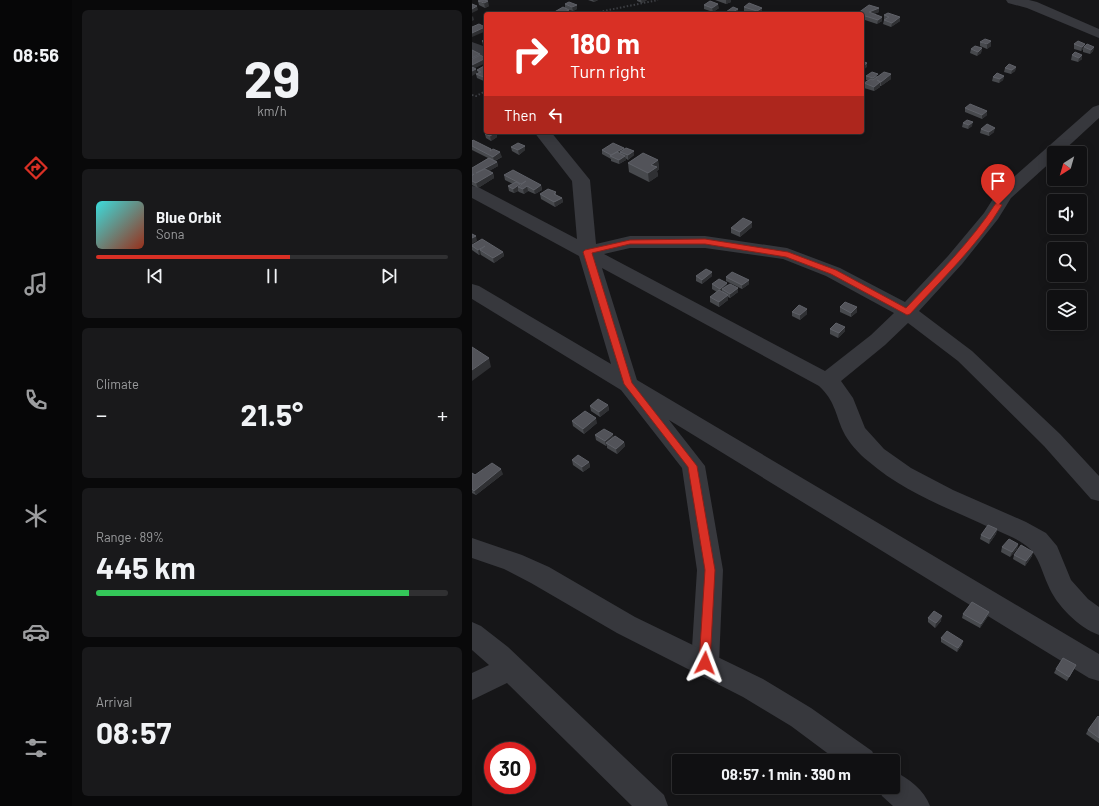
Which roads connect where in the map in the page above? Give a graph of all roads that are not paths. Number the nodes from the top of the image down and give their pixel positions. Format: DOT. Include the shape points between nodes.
graph roads {
  1 [pos="1013,0"];
  2 [pos="1099,34"];
  3 [pos="472,46"];
  4 [pos="484,52"];
  5 [pos="1099,110"];
  6 [pos="544,134"];
  7 [pos="472,191"];
  8 [pos="587,252"];
  9 [pos="472,290"];
  10 [pos="907,312"];
  11 [pos="827,381"];
  12 [pos="628,384"];
  13 [pos="1099,492"];
  14 [pos="472,548"];
  15 [pos="1099,622"];
  16 [pos="472,634"];
  17 [pos="705,663"];
  18 [pos="510,668"];
  19 [pos="1099,669"];
  20 [pos="472,687"];
  21 [pos="852,754"];
  22 [pos="900,792"];
  23 [pos="653,806"];
  24 [pos="915,806"];
  1 -- 2 [label="street" via="1032,5"];
  3 -- 4 [label="street"];
  5 -- 10 [label="street" via="1004,195 992,215 955,260"];
  6 -- 8 [label="street" via="581,180"];
  7 -- 8 [label="street"];
  8 -- 10 [label="street" via="630,242 705,242 788,254 833,272"];
  8 -- 11 [label="street"];
  8 -- 12 [label="street"];
  9 -- 12 [label="street"];
  10 -- 11 [label="street" via="878,340"];
  10 -- 13 [label="street" via="965,356 1052,440"];
  11 -- 15 [label="street" via="842,398 855,432 876,455 939,494 1037,540 1048,553 1061,586 1079,607"];
  12 -- 17 [label="street" via="692,466 710,570"];
  12 -- 19 [label="street"];
  14 -- 17 [label="street" via="513,562 540,575 626,625"];
  16 -- 18 [label="street"];
  17 -- 21 [label="street" via="800,717"];
  18 -- 20 [label="street"];
  18 -- 23 [label="street"];
  22 -- 24 [label="street"];
}
